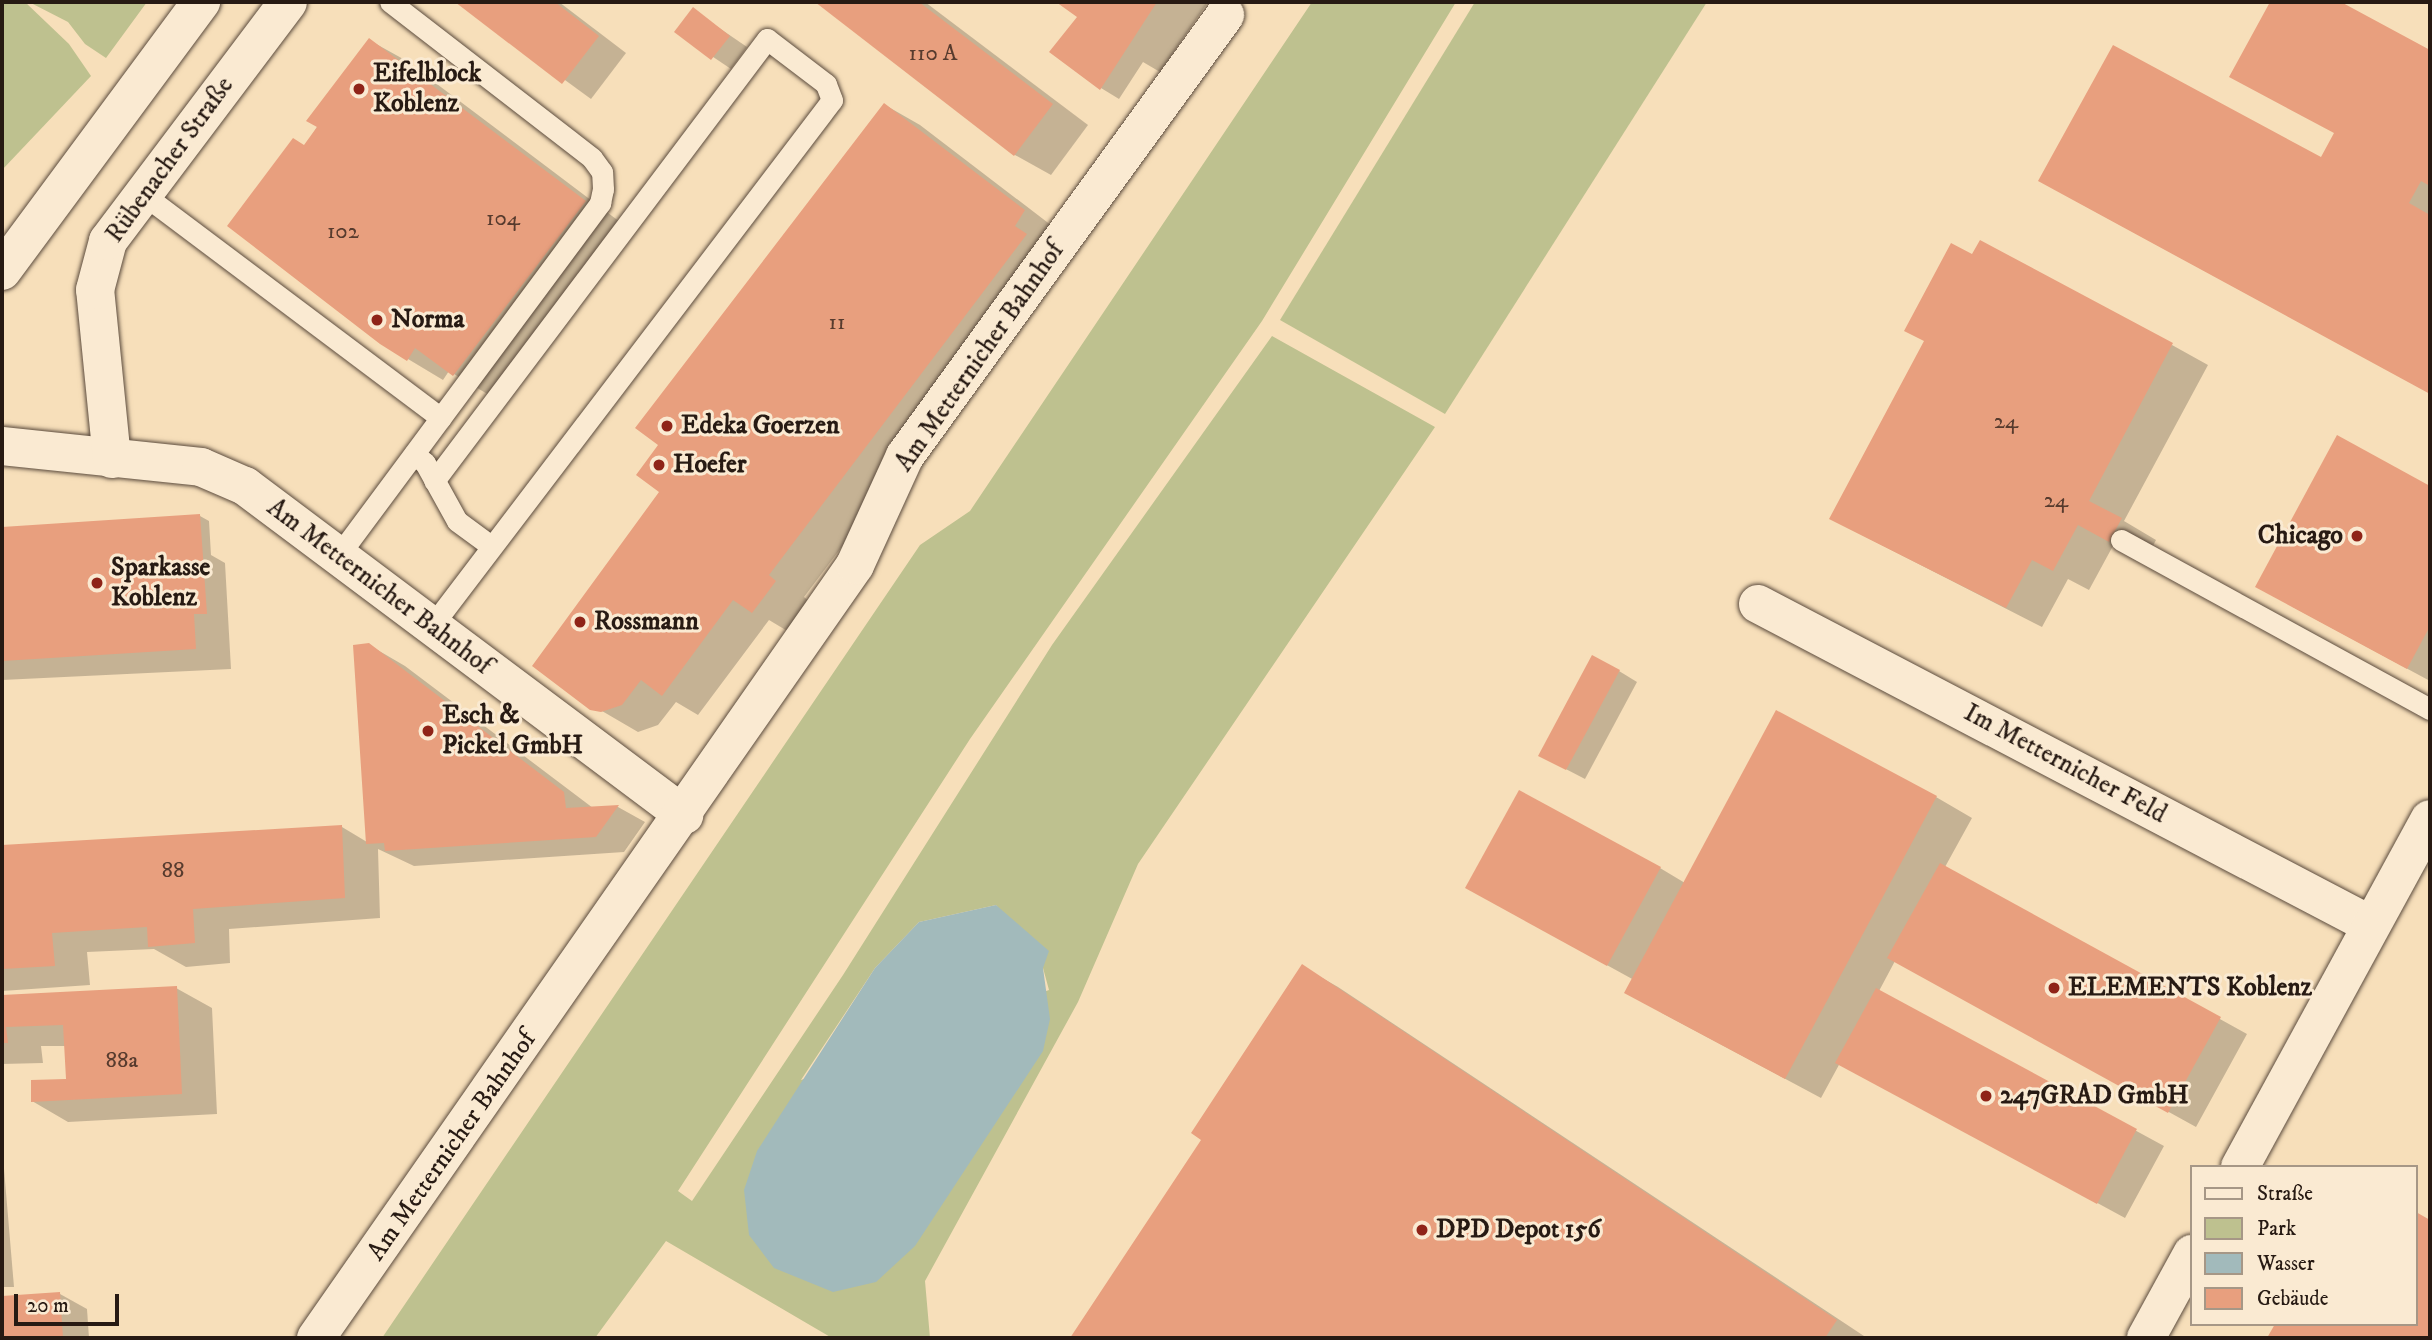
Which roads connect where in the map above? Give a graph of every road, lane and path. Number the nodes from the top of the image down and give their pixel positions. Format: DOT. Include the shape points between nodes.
graph roads {
  1 [pos="201,2"];
  2 [pos="288,2"];
  3 [pos="390,2"];
  4 [pos="1225,15"];
  5 [pos="140,192"];
  6 [pos="2,271"];
  7 [pos="441,418"];
  8 [pos="2,431"];
  9 [pos="19,449"];
  10 [pos="414,454"];
  11 [pos="112,459"];
  12 [pos="434,481"];
  13 [pos="2121,540"];
  14 [pos="491,546"];
  15 [pos="338,556"];
  16 [pos="1758,604"];
  17 [pos="431,627"];
  18 [pos="2430,709"];
  19 [pos="684,815"];
  20 [pos="2430,819"];
  21 [pos="2371,925"];
  22 [pos="2241,1165"];
  23 [pos="2190,1258"];
  24 [pos="316,1338"];
  25 [pos="2146,1338"];
  1 -- 6 [label="street"];
  2 -- 5 [label="street, Rübenacher Straße"];
  3 -- 7 [label="lane" via="592,159 602,172 600,203"];
  4 -- 19 [label="street, Am Metternicher Bahnhof" via="905,456 855,565"];
  5 -- 7 [label="lane"];
  5 -- 11 [label="street, Rübenacher Straße" via="108,241 95,290"];
  7 -- 10 [label="lane"];
  8 -- 9 [label="street, Am Metternicher Bahnhof"];
  9 -- 11 [label="street, Am Metternicher Bahnhof"];
  10 -- 12 [label="lane"];
  10 -- 15 [label="lane"];
  11 -- 15 [label="street, Am Metternicher Bahnhof" via="164,461 223,474"];
  12 -- 14 [label="lane" via="457,521"];
  12 -- 14 [label="lane" via="767,39 826,84 832,100"];
  13 -- 18 [label="lane"];
  14 -- 17 [label="lane"];
  15 -- 17 [label="street, Am Metternicher Bahnhof"];
  16 -- 21 [label="street, Im Metternicher Feld"];
  17 -- 19 [label="street, Am Metternicher Bahnhof"];
  19 -- 24 [label="street, Am Metternicher Bahnhof"];
  20 -- 21 [label="street"];
  21 -- 22 [label="street"];
  23 -- 25 [label="street"];
}
